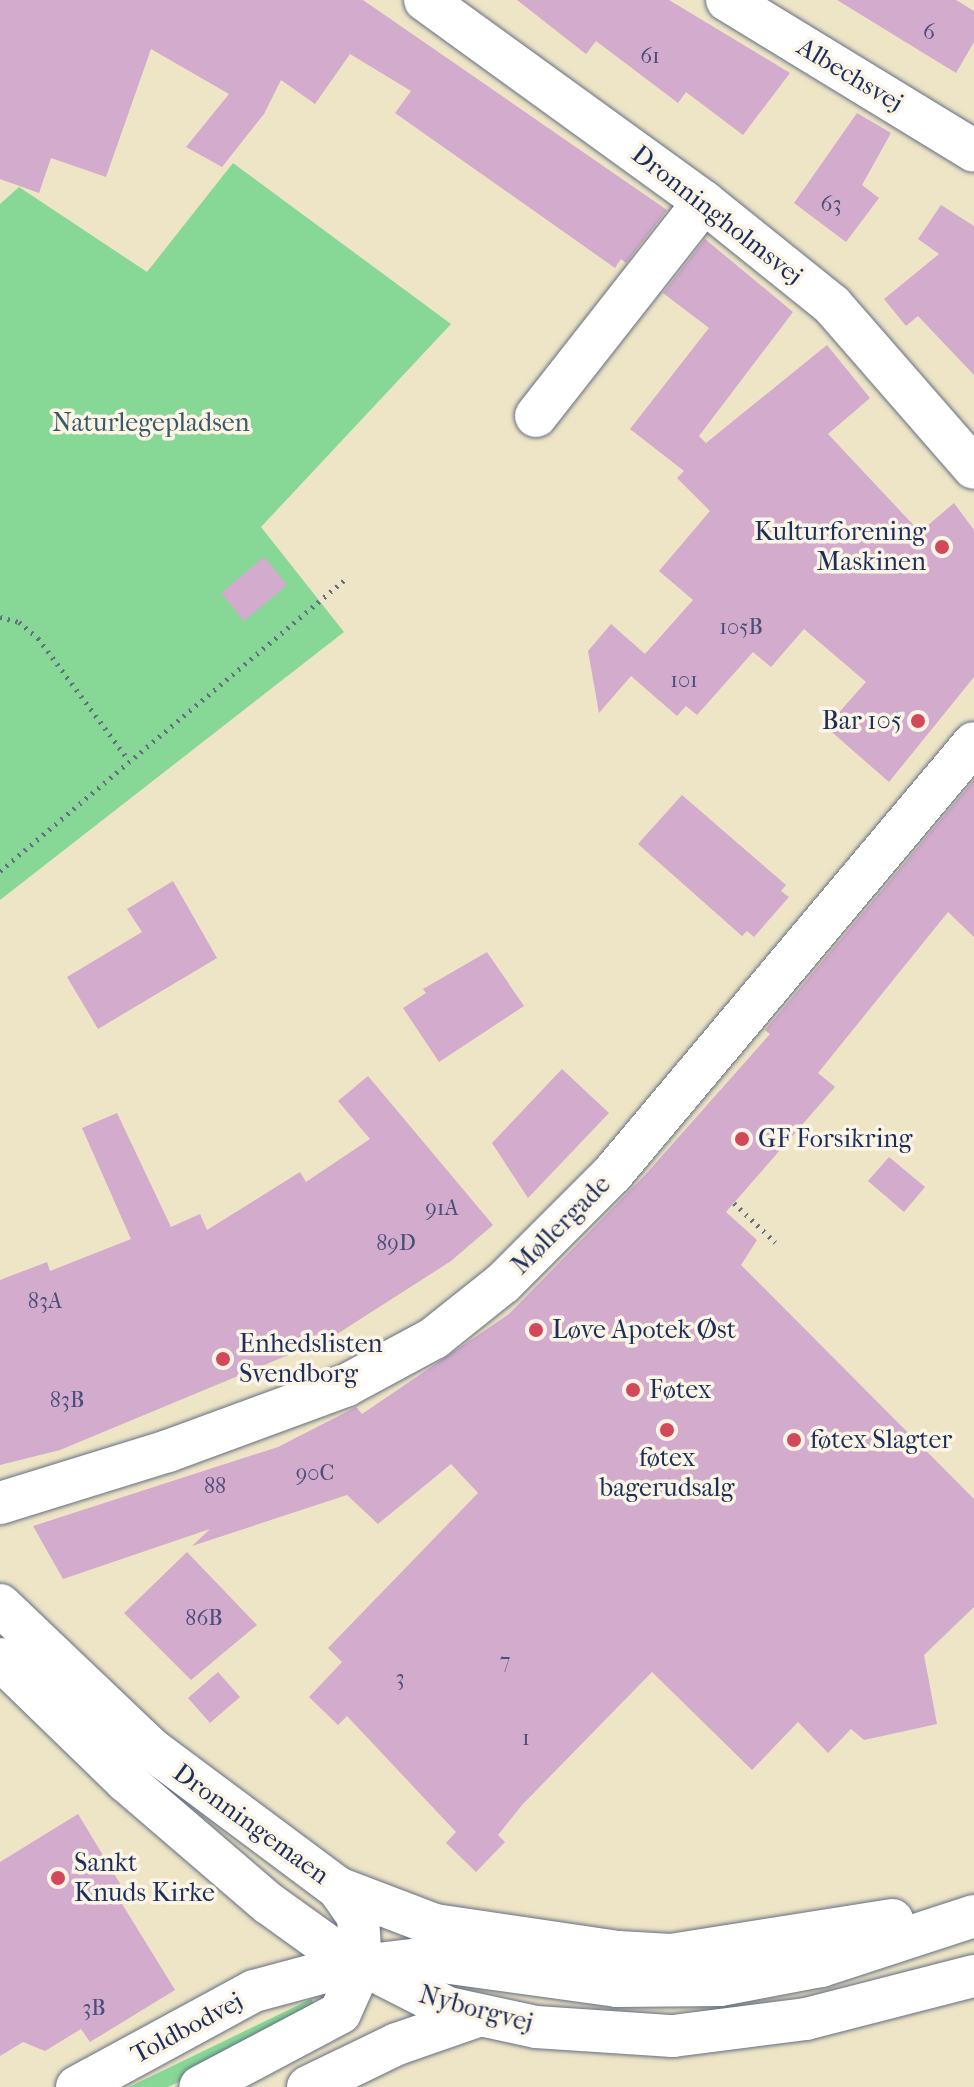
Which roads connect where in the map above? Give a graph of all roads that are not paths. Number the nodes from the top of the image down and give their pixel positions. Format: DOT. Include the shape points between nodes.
graph roads {
  1 [pos="425,0"];
  2 [pos="727,0"];
  3 [pos="974,151"];
  4 [pos="704,202"];
  5 [pos="536,416"];
  6 [pos="974,468"];
  7 [pos="974,743"];
  8 [pos="0,1503"];
  9 [pos="0,1605"];
  10 [pos="0,1659"];
  11 [pos="338,1888"];
  12 [pos="974,1905"];
  13 [pos="974,1916"];
  14 [pos="304,1931"];
  15 [pos="361,1966"];
  16 [pos="974,1976"];
  17 [pos="254,1991"];
  18 [pos="478,2016"];
  19 [pos="77,2087"];
  20 [pos="200,2087"];
  21 [pos="308,2087"];
  1 -- 4 [label="street, Dronningholmsvej"];
  2 -- 3 [label="street, Albechsvej"];
  4 -- 5 [label="street"];
  4 -- 6 [label="street, Dronningholmsvej" via="832,305"];
  7 -- 8 [label="street, Møllergade" via="613,1173 503,1283 434,1338 345,1386 168,1451"];
  9 -- 11 [label="street, Dronningemaen" via="150,1748"];
  10 -- 14 [label="street, Dronningemaen" via="180,1830"];
  11 -- 12 [label="street" via="403,1916 469,1932 565,1947 671,1955"];
  11 -- 15 [label="street, Dronningemaen" via="362,1932"];
  13 -- 15 [label="street, Nyborgvej" via="821,1966 720,1985 617,1986 421,1959"];
  14 -- 15 [label="street, Dronningemaen"];
  14 -- 17 [label="street, Toldbodvej"];
  15 -- 17 [label="street, Toldbodvej"];
  15 -- 18 [label="street, Nyborgvej" via="426,2000"];
  15 -- 20 [label="street" via="349,1998 329,2021"];
  16 -- 18 [label="street, Nyborgvej" via="806,2019 733,2031 625,2036"];
  17 -- 19 [label="street, Toldbodvej"];
  18 -- 21 [label="street" via="418,2035"];
}
